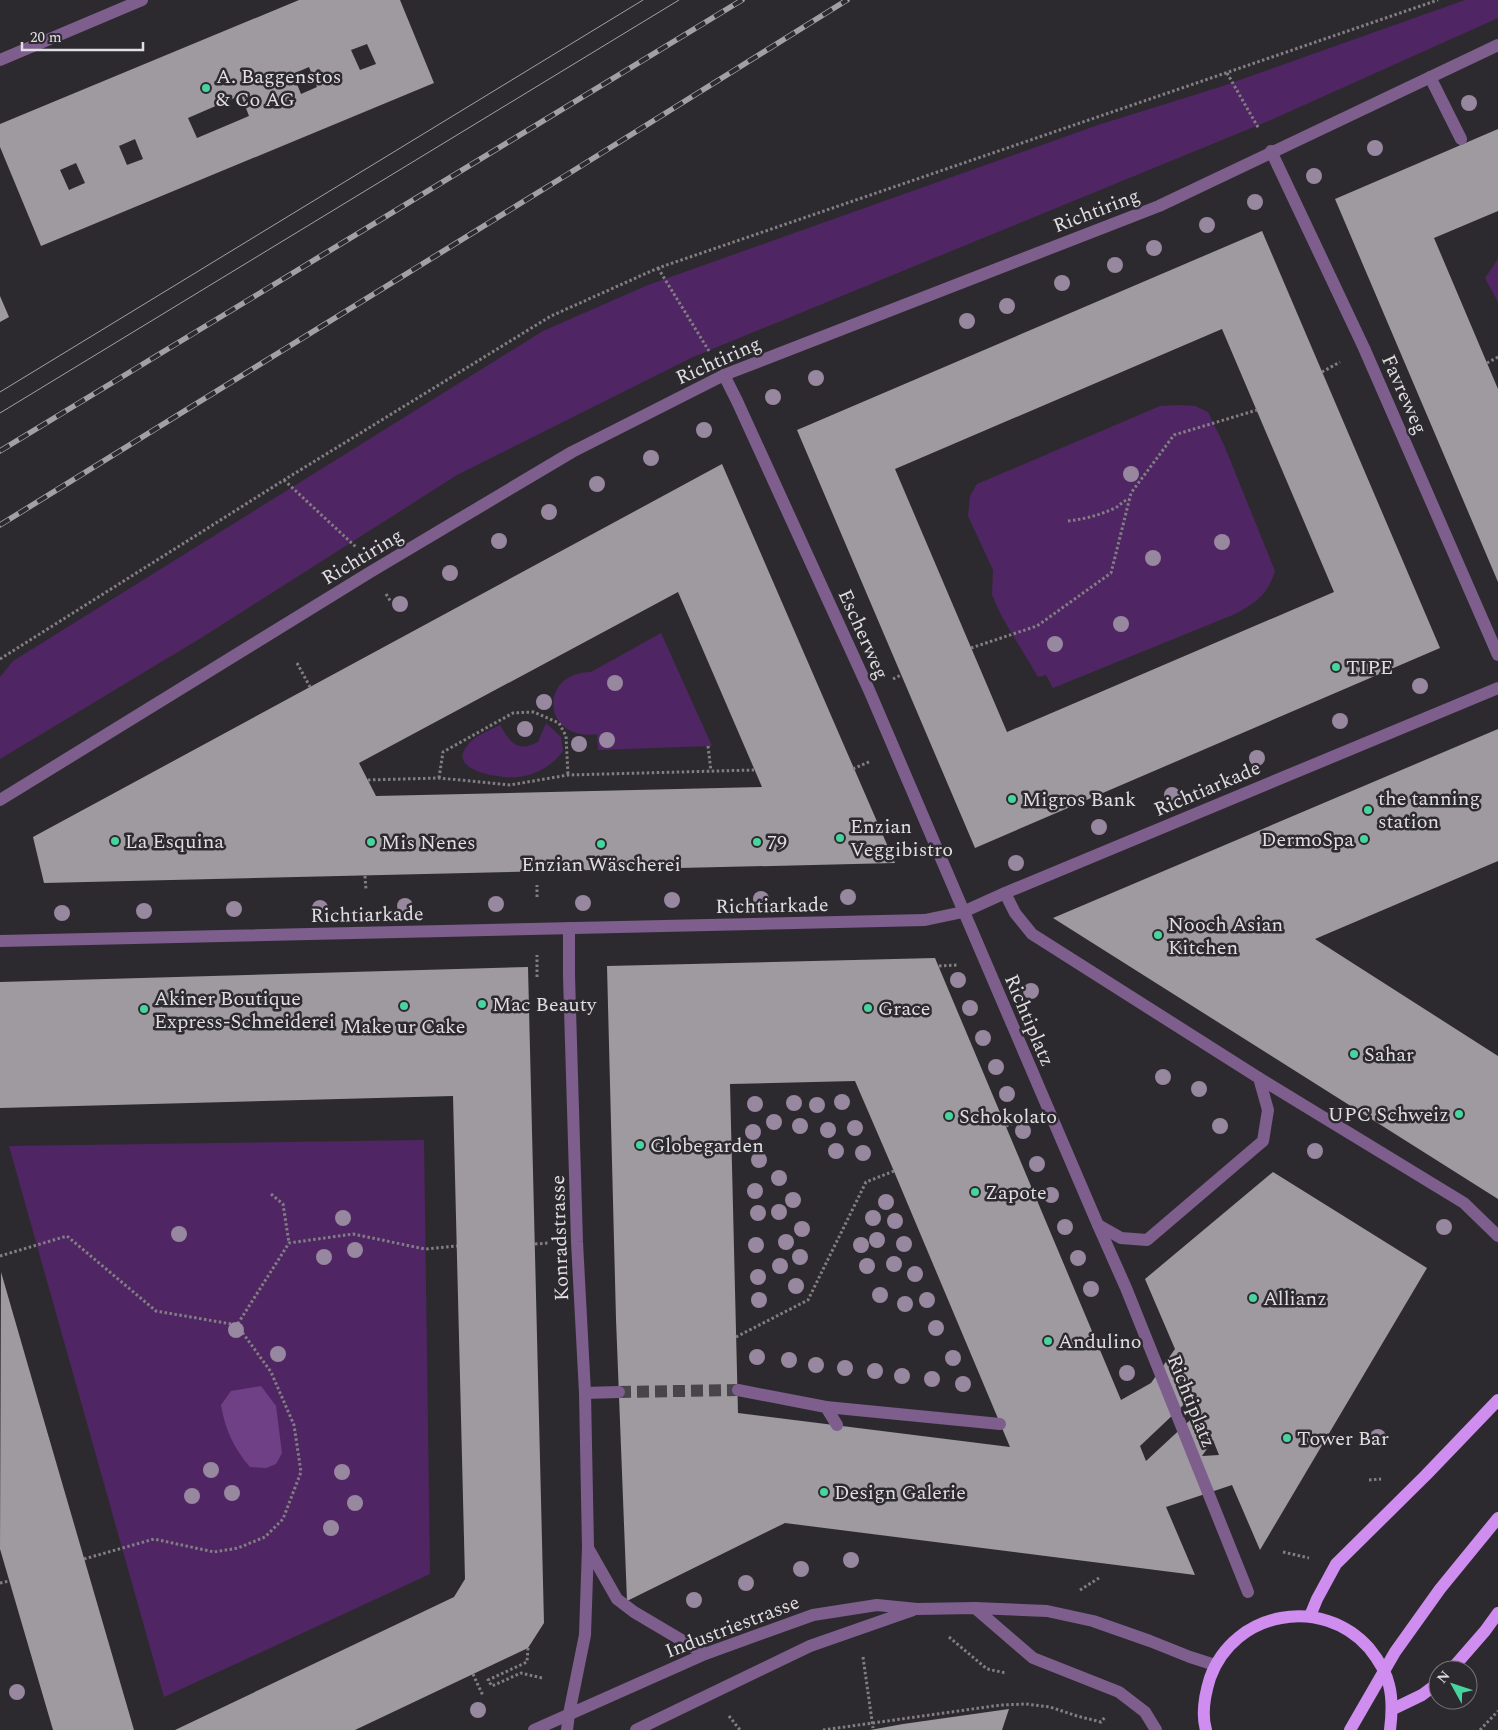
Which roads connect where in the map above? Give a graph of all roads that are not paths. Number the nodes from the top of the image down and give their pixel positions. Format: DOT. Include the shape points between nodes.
graph roads {
  1 [pos="142,0"];
  2 [pos="1498,45"];
  3 [pos="0,60"];
  4 [pos="1430,77"];
  5 [pos="1461,139"];
  6 [pos="1271,151"];
  7 [pos="724,375"];
  8 [pos="1498,655"];
  9 [pos="1498,688"];
  10 [pos="0,800"];
  11 [pos="1005,893"];
  12 [pos="964,912"];
  13 [pos="569,928"];
  14 [pos="0,942"];
  15 [pos="1259,1078"];
  16 [pos="1098,1225"];
  17 [pos="1498,1236"];
  18 [pos="738,1390"];
  19 [pos="619,1392"];
  20 [pos="585,1393"];
  21 [pos="1498,1400"];
  22 [pos="826,1407"];
  23 [pos="1000,1424"];
  24 [pos="837,1425"];
  25 [pos="1498,1518"];
  26 [pos="588,1548"];
  27 [pos="1248,1592"];
  28 [pos="975,1608"];
  29 [pos="917,1609"];
  30 [pos="1498,1613"];
  31 [pos="1310,1616"];
  32 [pos="706,1654"];
  33 [pos="1459,1660"];
  34 [pos="1215,1666"];
  35 [pos="1428,1690"];
  36 [pos="1393,1709"];
  37 [pos="569,1714"];
  38 [pos="534,1730"];
  39 [pos="567,1730"];
  40 [pos="636,1730"];
  41 [pos="1156,1730"];
  42 [pos="1206,1730"];
  43 [pos="1350,1730"];
  44 [pos="1390,1730"];
  1 -- 3 [label="street"];
  2 -- 4 [label="street, Richtiring"];
  4 -- 5 [label="street"];
  4 -- 6 [label="street, Richtiring"];
  6 -- 7 [label="street, Richtiring" via="1159,206"];
  6 -- 8 [label="street, Favreweg" via="1364,348"];
  7 -- 10 [label="street, Richtiring" via="572,452"];
  7 -- 12 [label="street, Escherweg" via="868,690"];
  9 -- 11 [label="street, Richtiarkade"];
  11 -- 12 [label="street, Richtiarkade"];
  11 -- 15 [label="street" via="1015,913 1032,934"];
  12 -- 13 [label="street, Richtiarkade" via="925,920"];
  12 -- 16 [label="street, Richtiplatz"];
  13 -- 14 [label="street, Richtiarkade"];
  13 -- 20 [label="street, Konradstrasse" via="577,1242"];
  15 -- 16 [label="street" via="1268,1110 1263,1141 1147,1240 1121,1238"];
  15 -- 17 [label="street" via="1464,1203"];
  16 -- 27 [label="street, Richtiplatz"];
  18 -- 22 [label="street"];
  19 -- 20 [label="street"];
  20 -- 26 [label="street, Konradstrasse"];
  21 -- 31 [label="main road" via="1336,1564"];
  22 -- 23 [label="street"];
  22 -- 24 [label="street"];
  25 -- 43 [label="main road, bridge" via="1440,1589 1395,1652"];
  26 -- 32 [label="street, Konradstrasse" via="617,1599"];
  26 -- 37 [label="street, Konradstrasse" via="585,1636"];
  28 -- 29 [label="street, Industriestrasse"];
  28 -- 34 [label="street, Industriestrasse" via="1047,1612 1093,1621"];
  28 -- 41 [label="street" via="1033,1658 1119,1692 1145,1712"];
  29 -- 32 [label="street, Industriestrasse" via="877,1605 813,1615"];
  29 -- 40 [label="street, Industriestrasse" via="810,1646"];
  30 -- 33 [label="main road"];
  31 -- 34 [label="main road" via="1282,1617 1255,1626 1232,1642"];
  31 -- 36 [label="main road" via="1336,1624 1360,1638 1377,1658 1389,1682"];
  32 -- 37 [label="street, Industriestrasse"];
  34 -- 42 [label="main road" via="1205,1693"];
  35 -- 36 [label="main road"];
  36 -- 44 [label="main road"];
  37 -- 38 [label="street, Industriestrasse"];
  37 -- 39 [label="street"];
}
